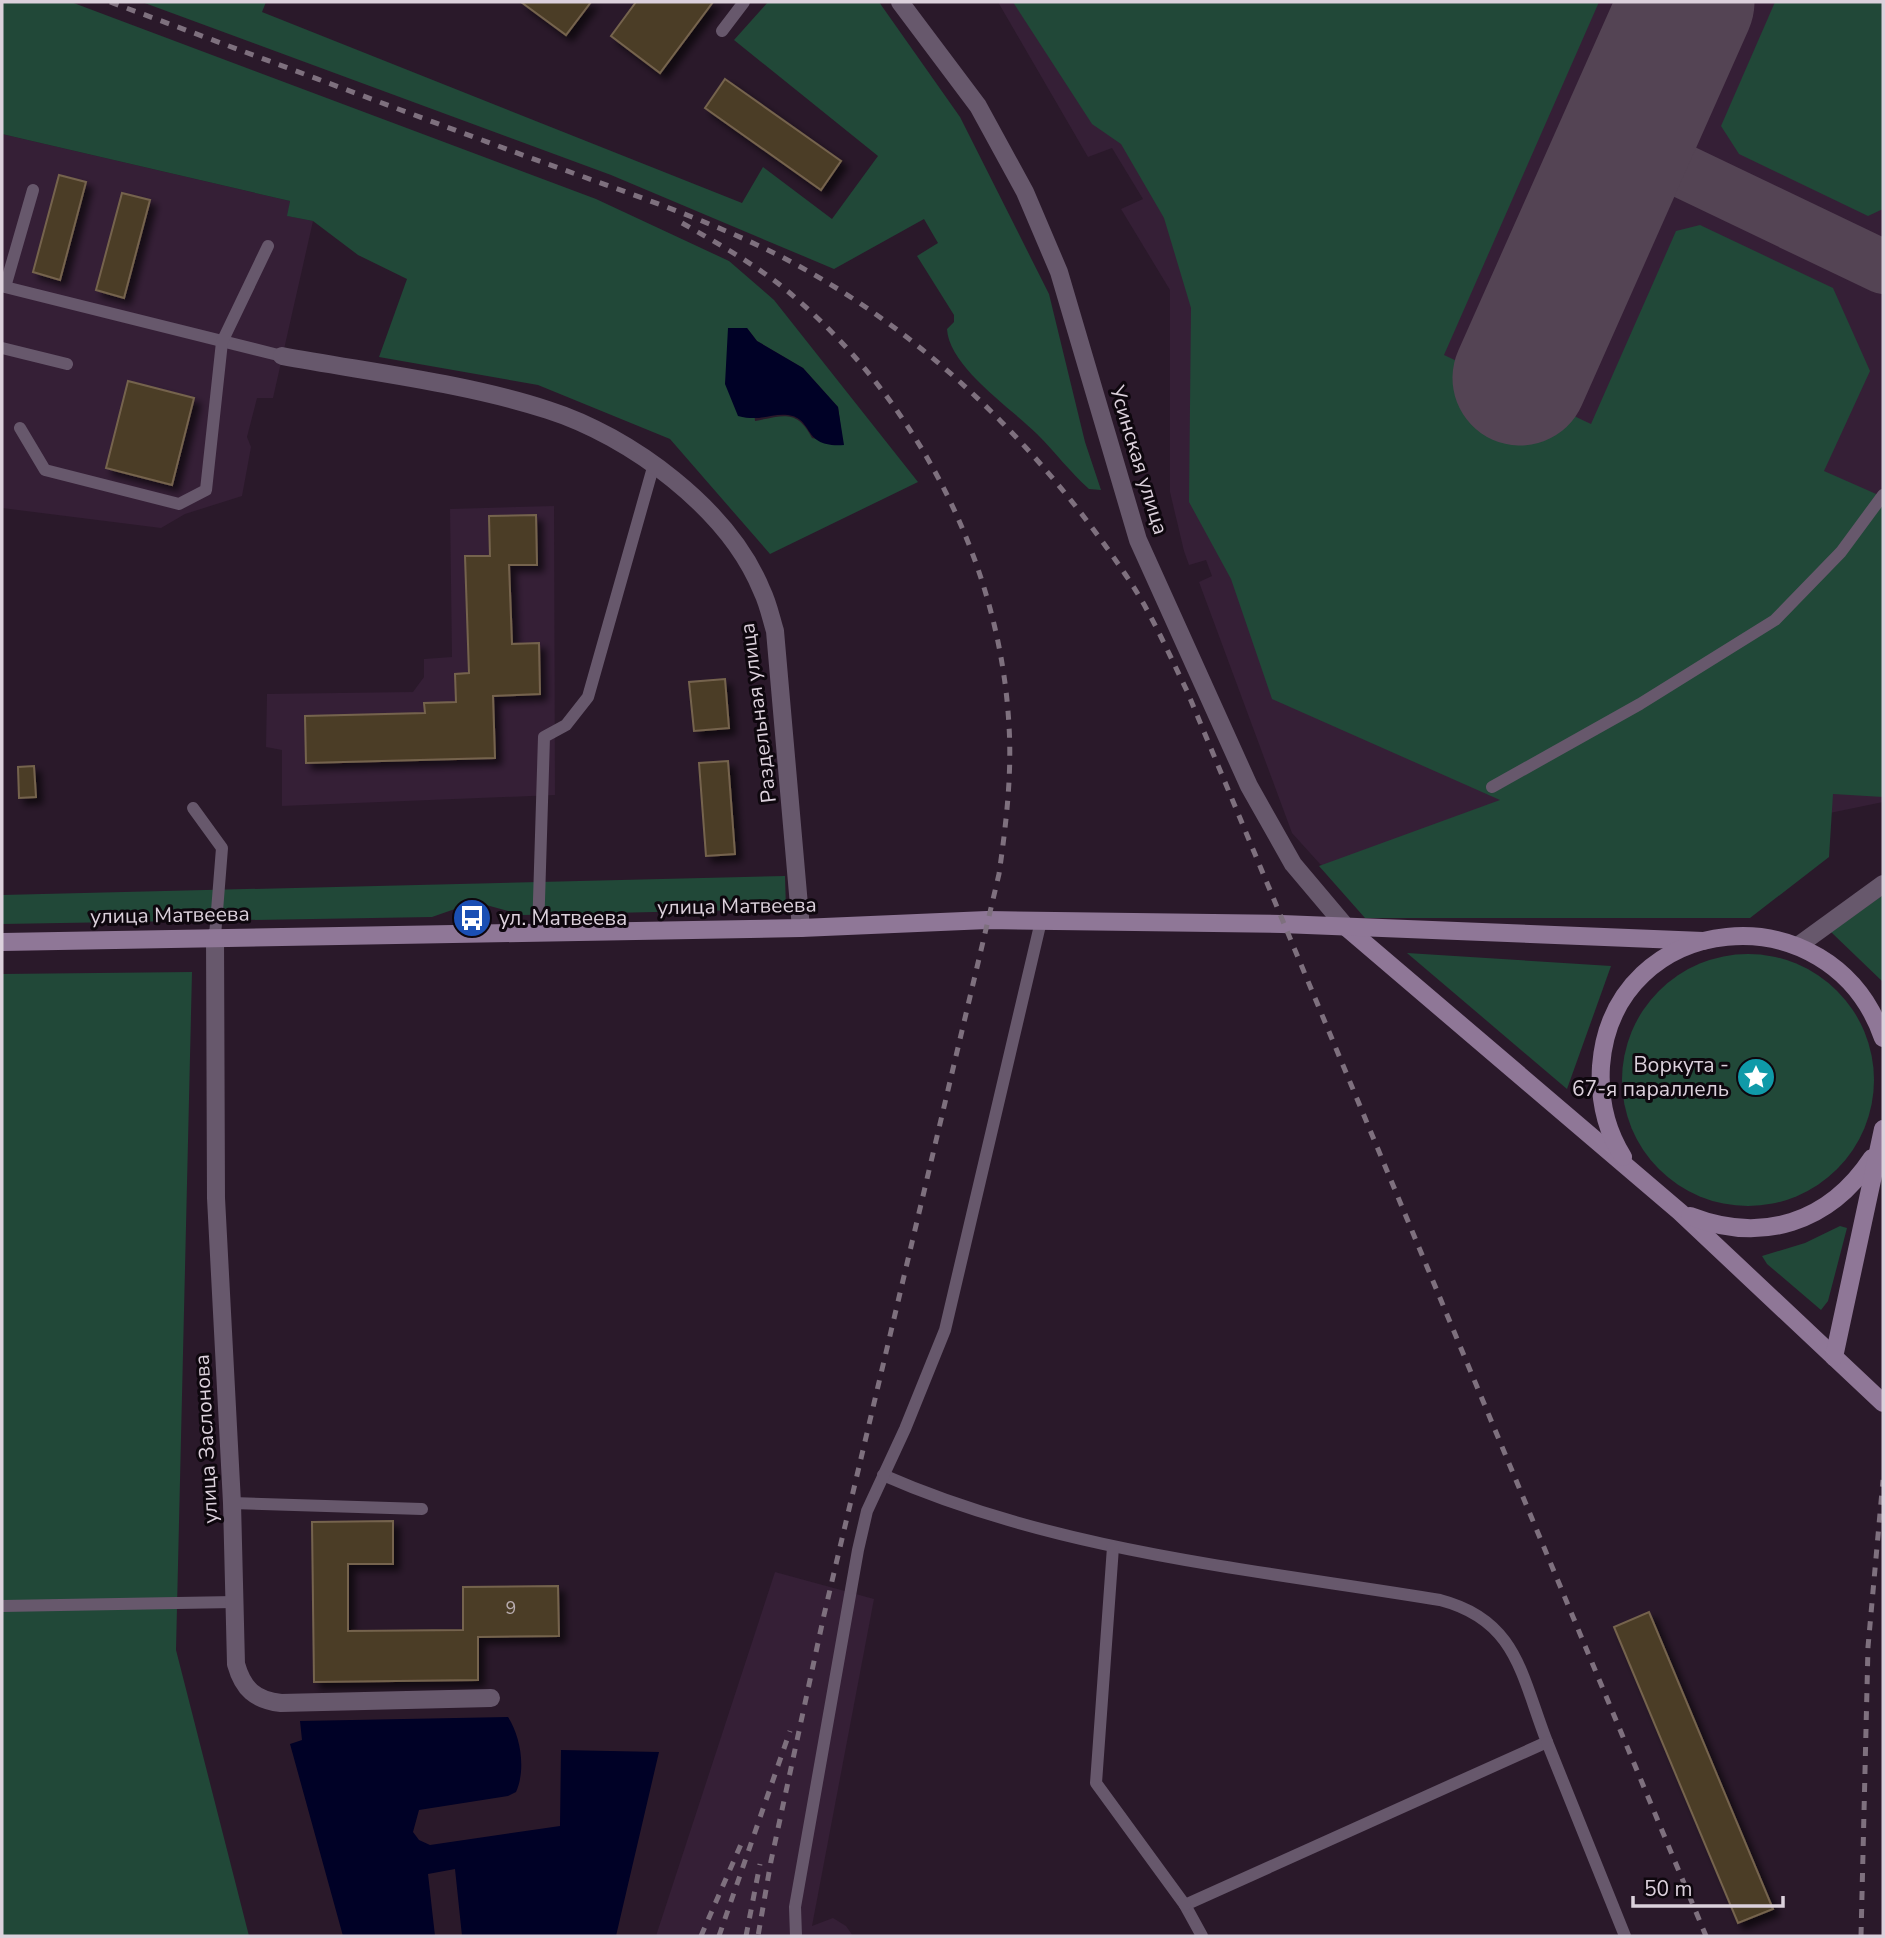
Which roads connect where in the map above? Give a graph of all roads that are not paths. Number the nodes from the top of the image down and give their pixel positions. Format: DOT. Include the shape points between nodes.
graph roads {
  1 [pos="744,2"];
  2 [pos="900,2"];
  3 [pos="722,31"];
  4 [pos="33,190"];
  5 [pos="268,246"];
  6 [pos="222,342"];
  7 [pos="2,348"];
  8 [pos="282,356"];
  9 [pos="67,364"];
  10 [pos="20,428"];
  11 [pos="654,464"];
  12 [pos="1883,495"];
  13 [pos="1492,788"];
  14 [pos="193,808"];
  15 [pos="1883,884"];
  16 [pos="1041,921"];
  17 [pos="801,928"];
  18 [pos="1347,928"];
  19 [pos="538,933"];
  20 [pos="215,936"];
  21 [pos="1703,941"];
  22 [pos="2,942"];
  23 [pos="1799,945"];
  24 [pos="1883,1038"];
  25 [pos="1883,1129"];
  26 [pos="1877,1152"];
  27 [pos="1631,1169"];
  28 [pos="1680,1212"];
  29 [pos="1834,1357"];
  30 [pos="1883,1403"];
  31 [pos="883,1475"];
  32 [pos="232,1503"];
  33 [pos="422,1509"];
  34 [pos="1113,1547"];
  35 [pos="236,1602"];
  36 [pos="2,1606"];
  37 [pos="491,1698"];
  38 [pos="1547,1742"];
  39 [pos="1185,1905"];
  40 [pos="796,1936"];
  41 [pos="1202,1936"];
  42 [pos="1625,1936"];
  1 -- 3 [label="lane"];
  2 -- 18 [label="street, Усинская улица" via="978,106 1025,192 1059,272 1138,540 1250,786 1293,864"];
  4 -- 6 [label="lane" via="5,287"];
  5 -- 6 [label="lane"];
  6 -- 8 [label="lane"];
  6 -- 10 [label="lane" via="206,490 179,504 45,470"];
  7 -- 9 [label="lane"];
  8 -- 11 [label="street, Раздельная улица" via="550,410 591,427"];
  11 -- 17 [label="street, Раздельная улица" via="721,525 762,590 775,631"];
  11 -- 19 [label="lane" via="588,697 566,725 544,737"];
  12 -- 13 [label="lane" via="1841,552 1775,620"];
  14 -- 20 [label="lane" via="222,848"];
  15 -- 23 [label="street"];
  16 -- 17 [label="street, улица Матвеева"];
  16 -- 18 [label="street, улица Матвеева"];
  16 -- 31 [label="lane" via="948,1318 932,1366"];
  17 -- 19 [label="street, улица Матвеева"];
  18 -- 21 [label="street, улица Матвеева"];
  18 -- 27 [label="street"];
  19 -- 20 [label="street, улица Матвеева"];
  20 -- 22 [label="street, улица Матвеева"];
  20 -- 32 [label="street, улица Заслонова" via="216,1198"];
  21 -- 23 [label="street" via="1735,935 1772,937"];
  21 -- 27 [label="street" via="1648,971 1612,1022 1602,1052 1604,1115 1615,1145"];
  23 -- 24 [label="street" via="1834,965 1857,987"];
  25 -- 26 [label="street"];
  26 -- 28 [label="street" via="1840,1195 1800,1219 1776,1226 1727,1228"];
  26 -- 29 [label="street"];
  27 -- 28 [label="street"];
  28 -- 29 [label="street"];
  29 -- 30 [label="street"];
  31 -- 34 [label="lane" via="983,1514"];
  31 -- 40 [label="lane" via="867,1511 858,1549 795,1907"];
  32 -- 33 [label="lane"];
  32 -- 35 [label="street, улица Заслонова"];
  34 -- 38 [label="lane" via="1460,1605 1482,1615 1500,1632"];
  34 -- 39 [label="lane" via="1096,1783"];
  35 -- 36 [label="lane"];
  35 -- 37 [label="street, улица Заслонова" via="236,1664 248,1690 262,1701"];
  38 -- 39 [label="lane"];
  38 -- 42 [label="lane"];
  39 -- 41 [label="lane"];
}
